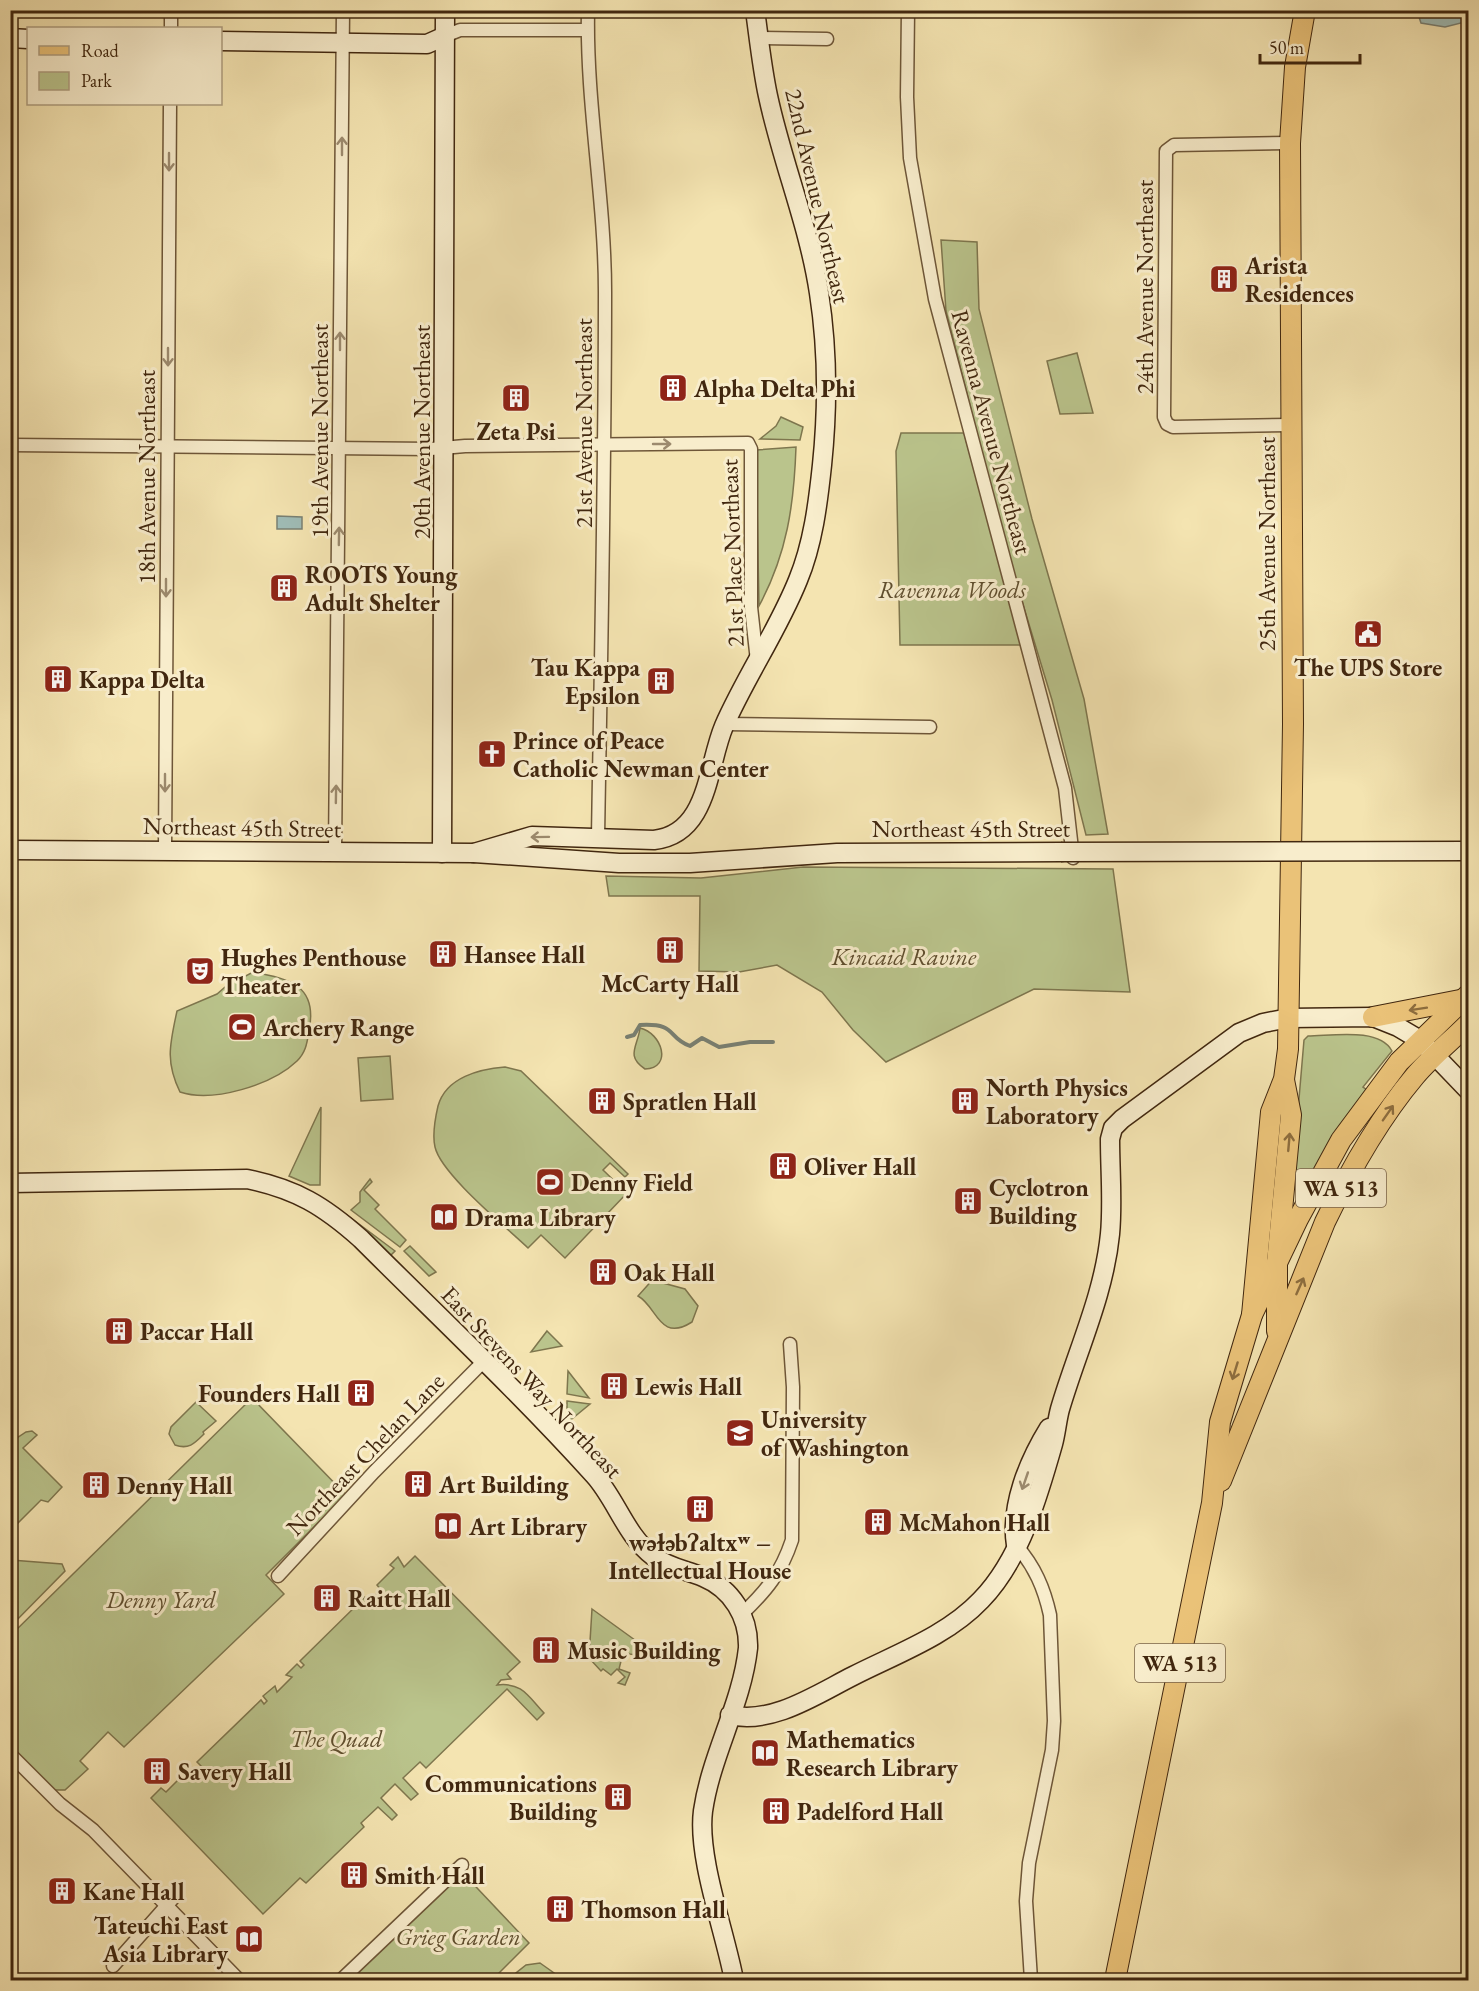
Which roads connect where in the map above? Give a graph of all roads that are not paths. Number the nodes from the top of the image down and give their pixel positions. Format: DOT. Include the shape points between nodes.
graph roads {
  1 [pos="171,10"];
  2 [pos="343,10"];
  3 [pos="445,10"];
  4 [pos="588,10"];
  5 [pos="755,10"];
  6 [pos="908,10"];
  7 [pos="1305,10"];
  8 [pos="171,27"];
  9 [pos="587,30"];
  10 [pos="445,36"];
  11 [pos="10,38"];
  12 [pos="759,38"];
  13 [pos="27,39"];
  14 [pos="827,39"];
  15 [pos="222,40"];
  16 [pos="343,42"];
  17 [pos="170,105"];
  18 [pos="1290,143"];
  19 [pos="1291,425"];
  20 [pos="603,444"];
  21 [pos="10,445"];
  22 [pos="167,446"];
  23 [pos="339,448"];
  24 [pos="445,448"];
  25 [pos="757,663"];
  26 [pos="725,724"];
  27 [pos="930,727"];
  28 [pos="682,830"];
  29 [pos="598,837"];
  30 [pos="10,850"];
  31 [pos="165,850"];
  32 [pos="1468,851"];
  33 [pos="335,853"];
  34 [pos="442,853"];
  35 [pos="474,853"];
  36 [pos="1073,858"];
  37 [pos="1466,997"];
  38 [pos="1373,1017"];
  39 [pos="1289,1018"];
  40 [pos="1468,1024"];
  41 [pos="1419,1040"];
  42 [pos="1436,1055"];
  43 [pos="1284,1079"];
  44 [pos="1468,1090"];
  45 [pos="1287,1168"];
  46 [pos="1324,1171"];
  47 [pos="10,1183"];
  48 [pos="1277,1263"];
  49 [pos="1252,1315"];
  50 [pos="1276,1340"];
  51 [pos="790,1344"];
  52 [pos="483,1362"];
  53 [pos="1212,1503"];
  54 [pos="1016,1545"];
  55 [pos="278,1576"];
  56 [pos="742,1614"];
  57 [pos="730,1715"];
  58 [pos="10,1754"];
  59 [pos="462,1865"];
  60 [pos="176,1895"];
  61 [pos="165,1905"];
  62 [pos="113,1966"];
  63 [pos="239,1980"];
  64 [pos="341,1980"];
  65 [pos="734,1980"];
  66 [pos="1031,1980"];
  67 [pos="1115,1980"];
  1 -- 8 [label="street"];
  2 -- 16 [label="street, 19th Avenue Northeast"];
  3 -- 10 [label="street, 20th Avenue Northeast"];
  4 -- 9 [label="street, 21st Avenue Northeast"];
  5 -- 12 [label="street, 22nd Avenue Northeast"];
  6 -- 36 [label="street, Ravenna Avenue Northeast" via="910,158 927,254 953,372 1065,788"];
  7 -- 18 [label="main road, 25th Avenue Northeast" via="1295,67"];
  9 -- 10 [label="street" via="460,30"];
  9 -- 20 [label="street, 21st Avenue Northeast" via="604,234"];
  10 -- 16 [label="street" via="427,44"];
  10 -- 24 [label="street, 20th Avenue Northeast"];
  11 -- 13 [label="street"];
  12 -- 14 [label="street"];
  12 -- 25 [label="street, 22nd Avenue Northeast" via="768,96 819,292 827,395 818,500 809,544 798,580"];
  15 -- 16 [label="street"];
  23 -- 16 [label="street, 19th Avenue Northeast, one-way"];
  17 -- 22 [label="street, 18th Avenue Northeast, one-way"];
  18 -- 19 [label="main road, 25th Avenue Northeast"];
  18 -- 19 [label="street, 24th Avenue Northeast" via="1167,148 1164,417 1169,426"];
  19 -- 39 [label="main road, 25th Avenue Northeast"];
  20 -- 24 [label="street"];
  20 -- 25 [label="street, 21st Place Northeast, one-way" via="748,443 751,607"];
  20 -- 29 [label="street, 21st Avenue Northeast"];
  21 -- 22 [label="street"];
  22 -- 23 [label="street"];
  22 -- 31 [label="street, 18th Avenue Northeast, one-way"];
  23 -- 24 [label="street"];
  33 -- 23 [label="street, 19th Avenue Northeast, one-way"];
  24 -- 34 [label="street, 20th Avenue Northeast"];
  25 -- 26 [label="street, 22nd Avenue Northeast"];
  26 -- 27 [label="street"];
  26 -- 28 [label="street, 22nd Avenue Northeast" via="701,803"];
  28 -- 29 [label="street, Northeast 45th Street" via="654,840"];
  29 -- 35 [label="street, Northeast 45th Street, one-way" via="532,836"];
  30 -- 31 [label="street, Northeast 45th Street"];
  31 -- 33 [label="street, Northeast 45th Street"];
  32 -- 35 [label="street, Northeast 45th Street, bridge" via="848,853 619,863"];
  33 -- 34 [label="street, Northeast 45th Street"];
  34 -- 35 [label="street, Northeast 45th Street"];
  37 -- 38 [label="main road, one-way" via="1446,1005"];
  37 -- 41 [label="main road, WA 513"];
  38 -- 39 [label="street"];
  38 -- 41 [label="street"];
  39 -- 43 [label="main road, 25th Avenue Northeast"];
  39 -- 54 [label="street" via="1239,1033 1113,1128 1110,1235 1105,1264 1060,1410 1043,1438 1023,1486 1013,1523"];
  40 -- 42 [label="main road, WA 513"];
  41 -- 42 [label="street"];
  41 -- 46 [label="main road, WA 513" via="1341,1140"];
  42 -- 44 [label="street"];
  50 -- 42 [label="main road, WA 513, one-way" via="1342,1186 1388,1112"];
  45 -- 43 [label="main road, 25th Avenue Northeast, one-way" via="1291,1114"];
  43 -- 49 [label="main road, 25th Avenue Northeast" via="1271,1112"];
  45 -- 46 [label="main road" via="1293,1183 1304,1186"];
  45 -- 48 [label="main road, 25th Avenue Northeast"];
  46 -- 48 [label="main road, WA 513"];
  47 -- 52 [label="street, East Stevens Way Northeast" via="247,1179 281,1187 323,1207 344,1223"];
  48 -- 49 [label="main road, WA 513"];
  48 -- 50 [label="main road, 25th Avenue Northeast"];
  49 -- 53 [label="main road, WA 513, one-way" via="1220,1422"];
  50 -- 53 [label="main road, WA 513"];
  51 -- 56 [label="street" via="792,1540 772,1582"];
  52 -- 55 [label="street, Northeast Chelan Lane"];
  52 -- 56 [label="street, East Stevens Way Northeast" via="596,1477 641,1545 661,1561 714,1583"];
  53 -- 67 [label="main road, WA 513"];
  54 -- 57 [label="street" via="982,1600 938,1633 806,1700 763,1716"];
  54 -- 66 [label="street" via="1032,1566 1047,1601 1054,1707 1052,1750 1029,1863"];
  56 -- 57 [label="street, East Stevens Way Northeast" via="748,1634 747,1658"];
  57 -- 65 [label="street, East Stevens Way Northeast" via="705,1799 702,1825 704,1852"];
  58 -- 61 [label="street" via="60,1804 86,1823"];
  59 -- 64 [label="street"];
  60 -- 61 [label="street"];
  61 -- 62 [label="street"];
  61 -- 63 [label="street"];
}
